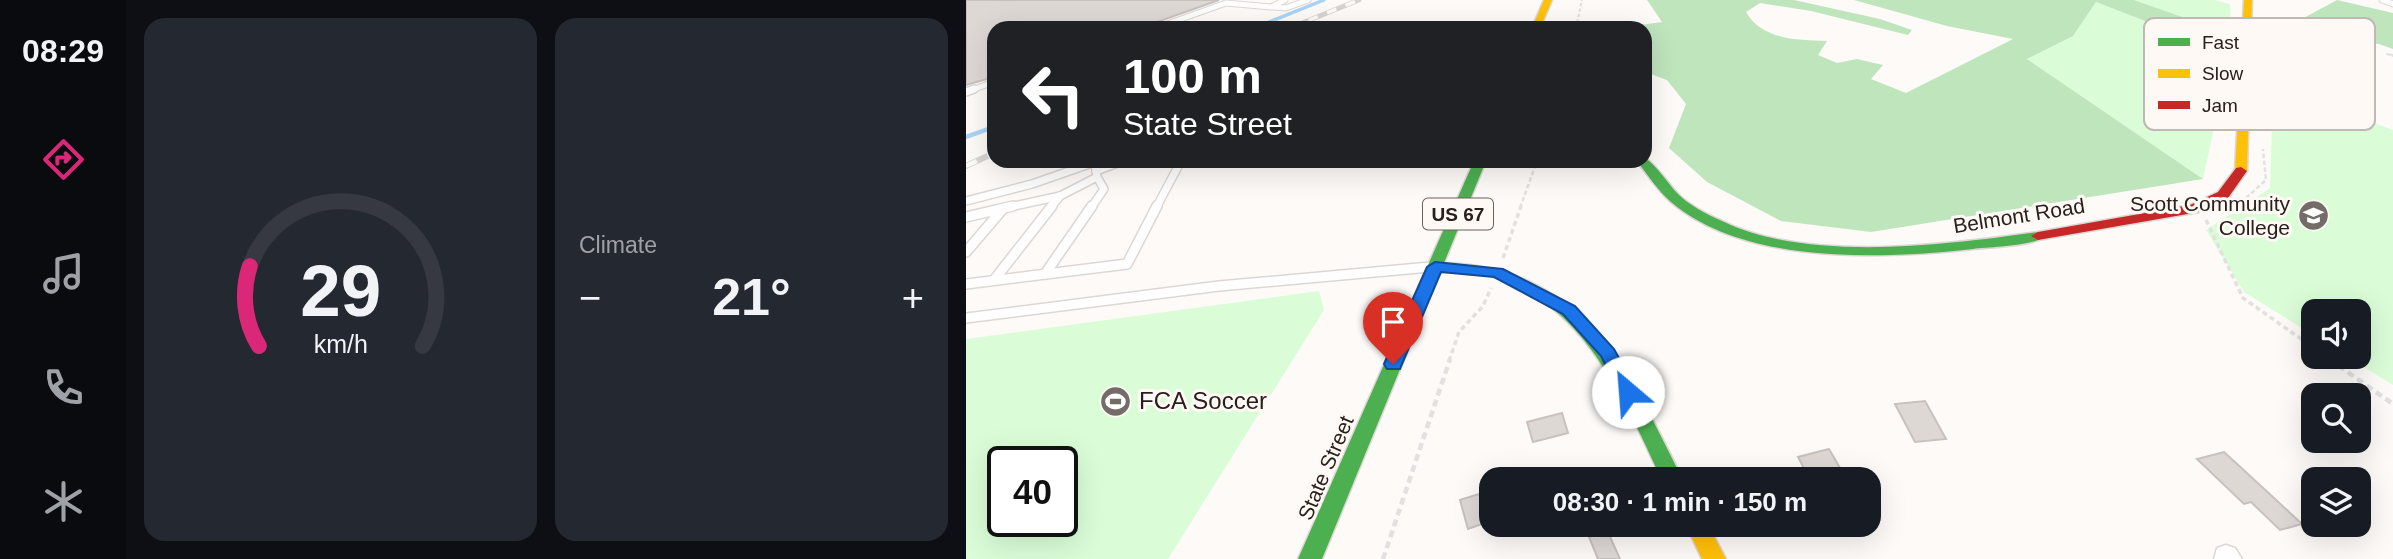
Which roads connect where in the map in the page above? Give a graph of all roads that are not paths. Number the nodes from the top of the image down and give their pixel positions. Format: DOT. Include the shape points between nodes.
graph roads {
  1 [pos="1267,0"];
  2 [pos="1285,0"];
  3 [pos="1308,0"];
  4 [pos="1548,0"];
  5 [pos="2248,0"];
  6 [pos="2382,0"];
  7 [pos="2393,4"];
  8 [pos="1255,6"];
  9 [pos="1270,7"];
  10 [pos="2247,18"];
  11 [pos="1176,21"];
  12 [pos="1539,21"];
  13 [pos="987,84"];
  14 [pos="966,92"];
  15 [pos="2243,130"];
  16 [pos="1097,168"];
  17 [pos="1177,168"];
  18 [pos="1477,168"];
  19 [pos="1647,168"];
  20 [pos="1060,196"];
  21 [pos="966,201"];
  22 [pos="1001,211"];
  23 [pos="966,217"];
  24 [pos="966,252"];
  25 [pos="1435,267"];
  26 [pos="1045,274"];
  27 [pos="993,280"];
  28 [pos="966,284"];
  29 [pos="966,318"];
  30 [pos="1666,467"];
  31 [pos="1703,537"];
  32 [pos="1310,559"];
  33 [pos="1714,559"];
  1 -- 8 [label="lane"];
  2 -- 9 [label="lane"];
  3 -- 9 [label="lane" via="1286,8"];
  4 -- 12 [label="street"];
  5 -- 10 [label="street, Belmont Road"];
  6 -- 7 [label="lane"];
  8 -- 9 [label="lane"];
  8 -- 11 [label="lane" via="1226,3"];
  13 -- 14 [label="lane"];
  15 -- 19 [label="street, Belmont Road" via="2237,182 2224,196 2192,210 1928,251 1839,252 1741,234 1667,195"];
  16 -- 20 [label="lane"];
  16 -- 21 [label="lane"];
  16 -- 26 [label="lane" via="1104,189"];
  17 -- 26 [label="lane" via="1127,264"];
  18 -- 25 [label="street, State Street / US 67"];
  20 -- 22 [label="lane"];
  20 -- 27 [label="lane"];
  22 -- 23 [label="lane"];
  22 -- 24 [label="lane"];
  25 -- 29 [label="lane" via="1219,286"];
  25 -- 30 [label="street" via="1497,273 1559,304 1592,332 1608,353"];
  25 -- 32 [label="street, State Street / US 67"];
  26 -- 27 [label="lane"];
  27 -- 28 [label="lane"];
  31 -- 33 [label="street"];
}
